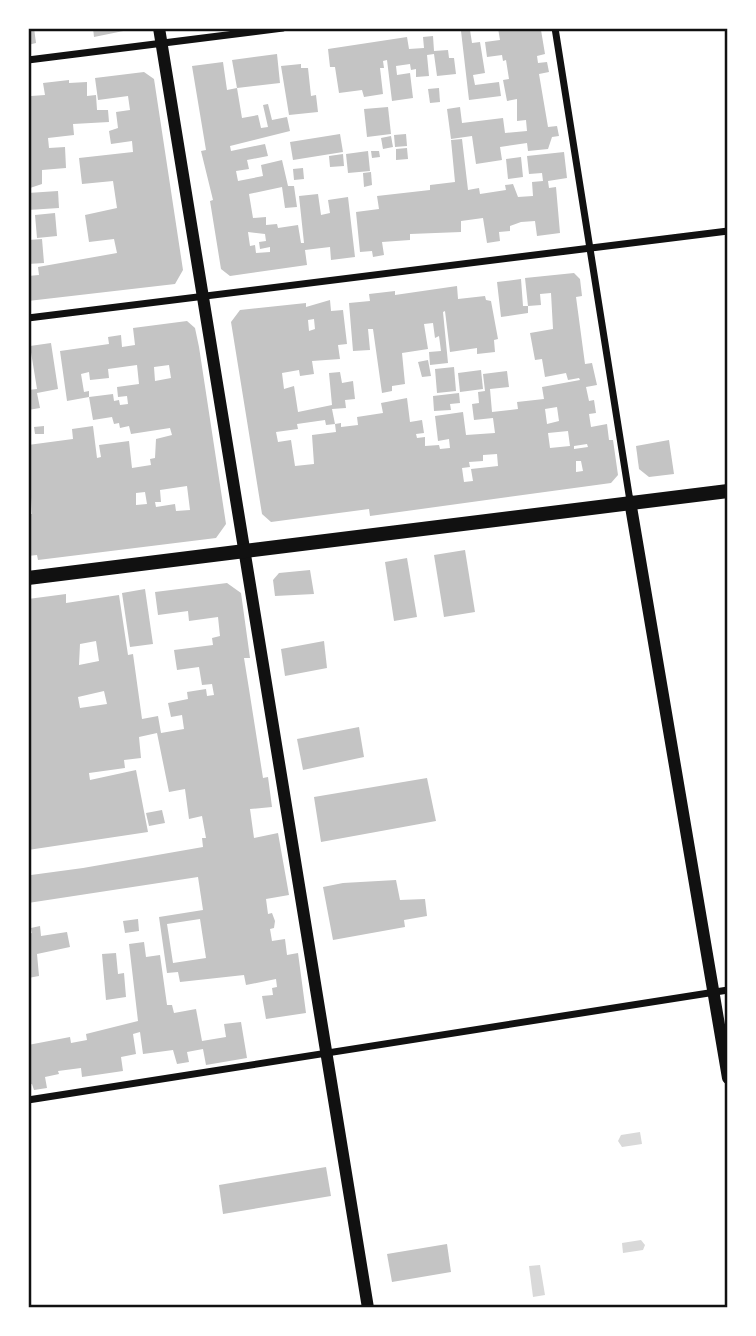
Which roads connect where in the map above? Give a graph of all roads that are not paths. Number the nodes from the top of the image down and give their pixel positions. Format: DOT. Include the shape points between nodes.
graph roads {
  1 [pos="159,28"];
  2 [pos="283,28"];
  3 [pos="555,28"];
  4 [pos="162,42"];
  5 [pos="28,60"];
  6 [pos="728,231"];
  7 [pos="592,247"];
  8 [pos="204,297"];
  9 [pos="28,318"];
  10 [pos="728,491"];
  11 [pos="630,501"];
  12 [pos="245,552"];
  13 [pos="28,578"];
  14 [pos="728,990"];
  15 [pos="714,992"];
  16 [pos="328,1053"];
  17 [pos="728,1078"];
  18 [pos="28,1100"];
  19 [pos="368,1308"];
  1 -- 4 [label="street"];
  2 -- 4 [label="street"];
  3 -- 7 [label="street"];
  4 -- 5 [label="street"];
  4 -- 8 [label="street"];
  6 -- 7 [label="street"];
  7 -- 8 [label="street"];
  7 -- 11 [label="street"];
  8 -- 9 [label="street"];
  8 -- 12 [label="street"];
  10 -- 11 [label="main road"];
  11 -- 12 [label="main road"];
  11 -- 15 [label="street"];
  12 -- 13 [label="main road"];
  12 -- 16 [label="street"];
  14 -- 15 [label="street"];
  15 -- 16 [label="street"];
  15 -- 17 [label="street"];
  16 -- 18 [label="street"];
  16 -- 19 [label="street"];
}
